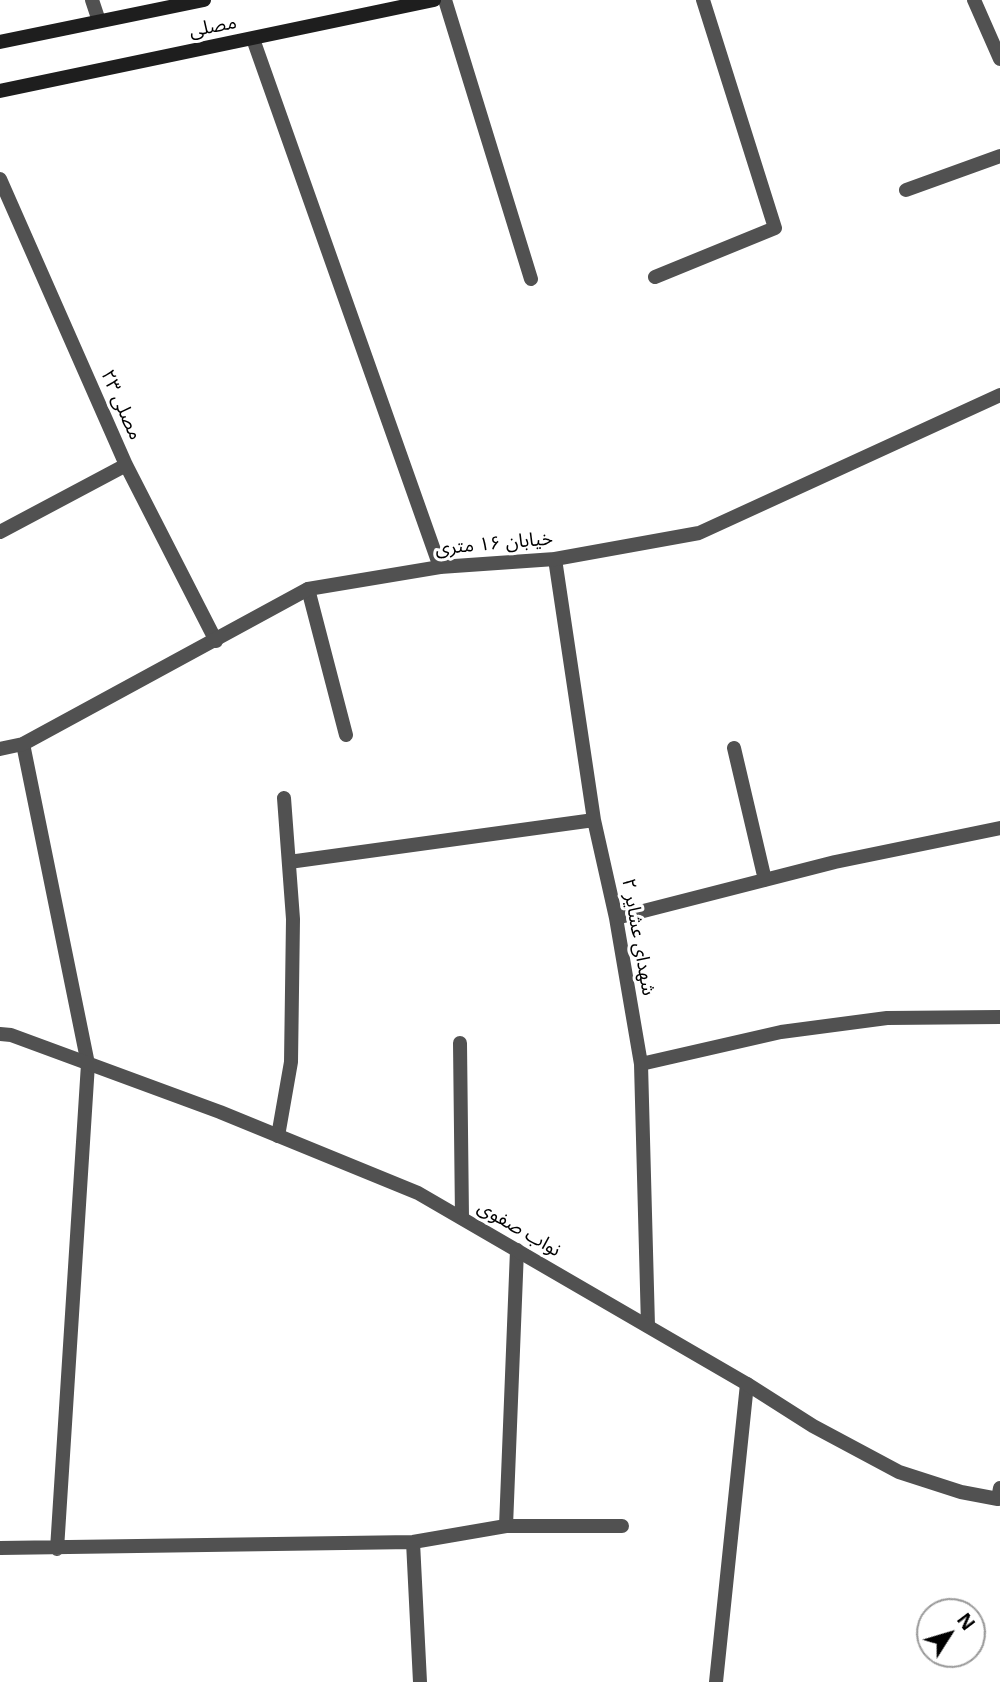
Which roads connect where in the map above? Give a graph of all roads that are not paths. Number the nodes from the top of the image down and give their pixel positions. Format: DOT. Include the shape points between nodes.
graph roads {
  1 [pos="92,0"];
  2 [pos="204,0"];
  3 [pos="434,0"];
  4 [pos="445,0"];
  5 [pos="703,0"];
  6 [pos="974,0"];
  7 [pos="99,21"];
  8 [pos="253,39"];
  9 [pos="0,42"];
  10 [pos="1000,58"];
  11 [pos="0,91"];
  12 [pos="1000,156"];
  13 [pos="0,179"];
  14 [pos="906,190"];
  15 [pos="655,277"];
  16 [pos="531,279"];
  17 [pos="1000,395"];
  18 [pos="126,465"];
  19 [pos="0,532"];
  20 [pos="555,559"];
  21 [pos="440,568"];
  22 [pos="308,589"];
  23 [pos="216,641"];
  24 [pos="346,735"];
  25 [pos="23,744"];
  26 [pos="734,748"];
  27 [pos="0,749"];
  28 [pos="284,797"];
  29 [pos="594,820"];
  30 [pos="1000,828"];
  31 [pos="289,862"];
  32 [pos="765,880"];
  33 [pos="617,918"];
  34 [pos="1000,1017"];
  35 [pos="0,1034"];
  36 [pos="460,1043"];
  37 [pos="88,1063"];
  38 [pos="641,1064"];
  39 [pos="278,1136"];
  40 [pos="462,1218"];
  41 [pos="517,1250"];
  42 [pos="648,1326"];
  43 [pos="747,1384"];
  44 [pos="999,1495"];
  45 [pos="506,1526"];
  46 [pos="622,1526"];
  47 [pos="414,1542"];
  48 [pos="0,1548"];
  49 [pos="57,1549"];
  50 [pos="420,1682"];
  51 [pos="716,1682"];
  1 -- 7 [label="street"];
  2 -- 7 [label="main road, مصلی"];
  3 -- 8 [label="main road, مصلی"];
  4 -- 16 [label="street"];
  5 -- 15 [label="street" via="775,228"];
  6 -- 10 [label="street"];
  7 -- 9 [label="main road, مصلی"];
  8 -- 11 [label="main road, مصلی"];
  8 -- 21 [label="street"];
  12 -- 14 [label="street"];
  13 -- 18 [label="street, مصلی ۲۳"];
  17 -- 20 [label="street, خیابان ۱۶ متری" via="699,533"];
  18 -- 19 [label="street"];
  18 -- 23 [label="street, مصلی ۲۳"];
  20 -- 21 [label="street, خیابان ۱۶ متری"];
  20 -- 29 [label="street, شهدای عشایر ۲"];
  21 -- 22 [label="street, خیابان ۱۶ متری"];
  22 -- 23 [label="street, خیابان ۱۶ متری"];
  22 -- 24 [label="street"];
  23 -- 25 [label="street, خیابان ۱۶ متری"];
  25 -- 27 [label="street, خیابان ۱۶ متری"];
  25 -- 37 [label="street"];
  26 -- 32 [label="street"];
  28 -- 31 [label="street"];
  29 -- 31 [label="street"];
  29 -- 33 [label="street, شهدای عشایر ۲"];
  30 -- 32 [label="street"];
  31 -- 39 [label="street" via="291,1062"];
  32 -- 33 [label="street"];
  33 -- 38 [label="street, شهدای عشایر ۲"];
  34 -- 38 [label="street" via="887,1018 781,1032"];
  35 -- 37 [label="street, نواب صفوی"];
  36 -- 40 [label="street"];
  37 -- 39 [label="street, نواب صفوی"];
  37 -- 49 [label="street"];
  38 -- 42 [label="street, شهدای عشایر ۲"];
  39 -- 40 [label="street, نواب صفوی" via="418,1193"];
  40 -- 41 [label="street, نواب صفوی"];
  41 -- 42 [label="street, نواب صفوی"];
  41 -- 45 [label="street"];
  42 -- 43 [label="street, نواب صفوی"];
  43 -- 44 [label="street, نواب صفوی" via="899,1472 961,1492"];
  43 -- 51 [label="street"];
  45 -- 46 [label="street"];
  45 -- 47 [label="street"];
  47 -- 49 [label="street"];
  47 -- 50 [label="street"];
  48 -- 49 [label="street"];
}
